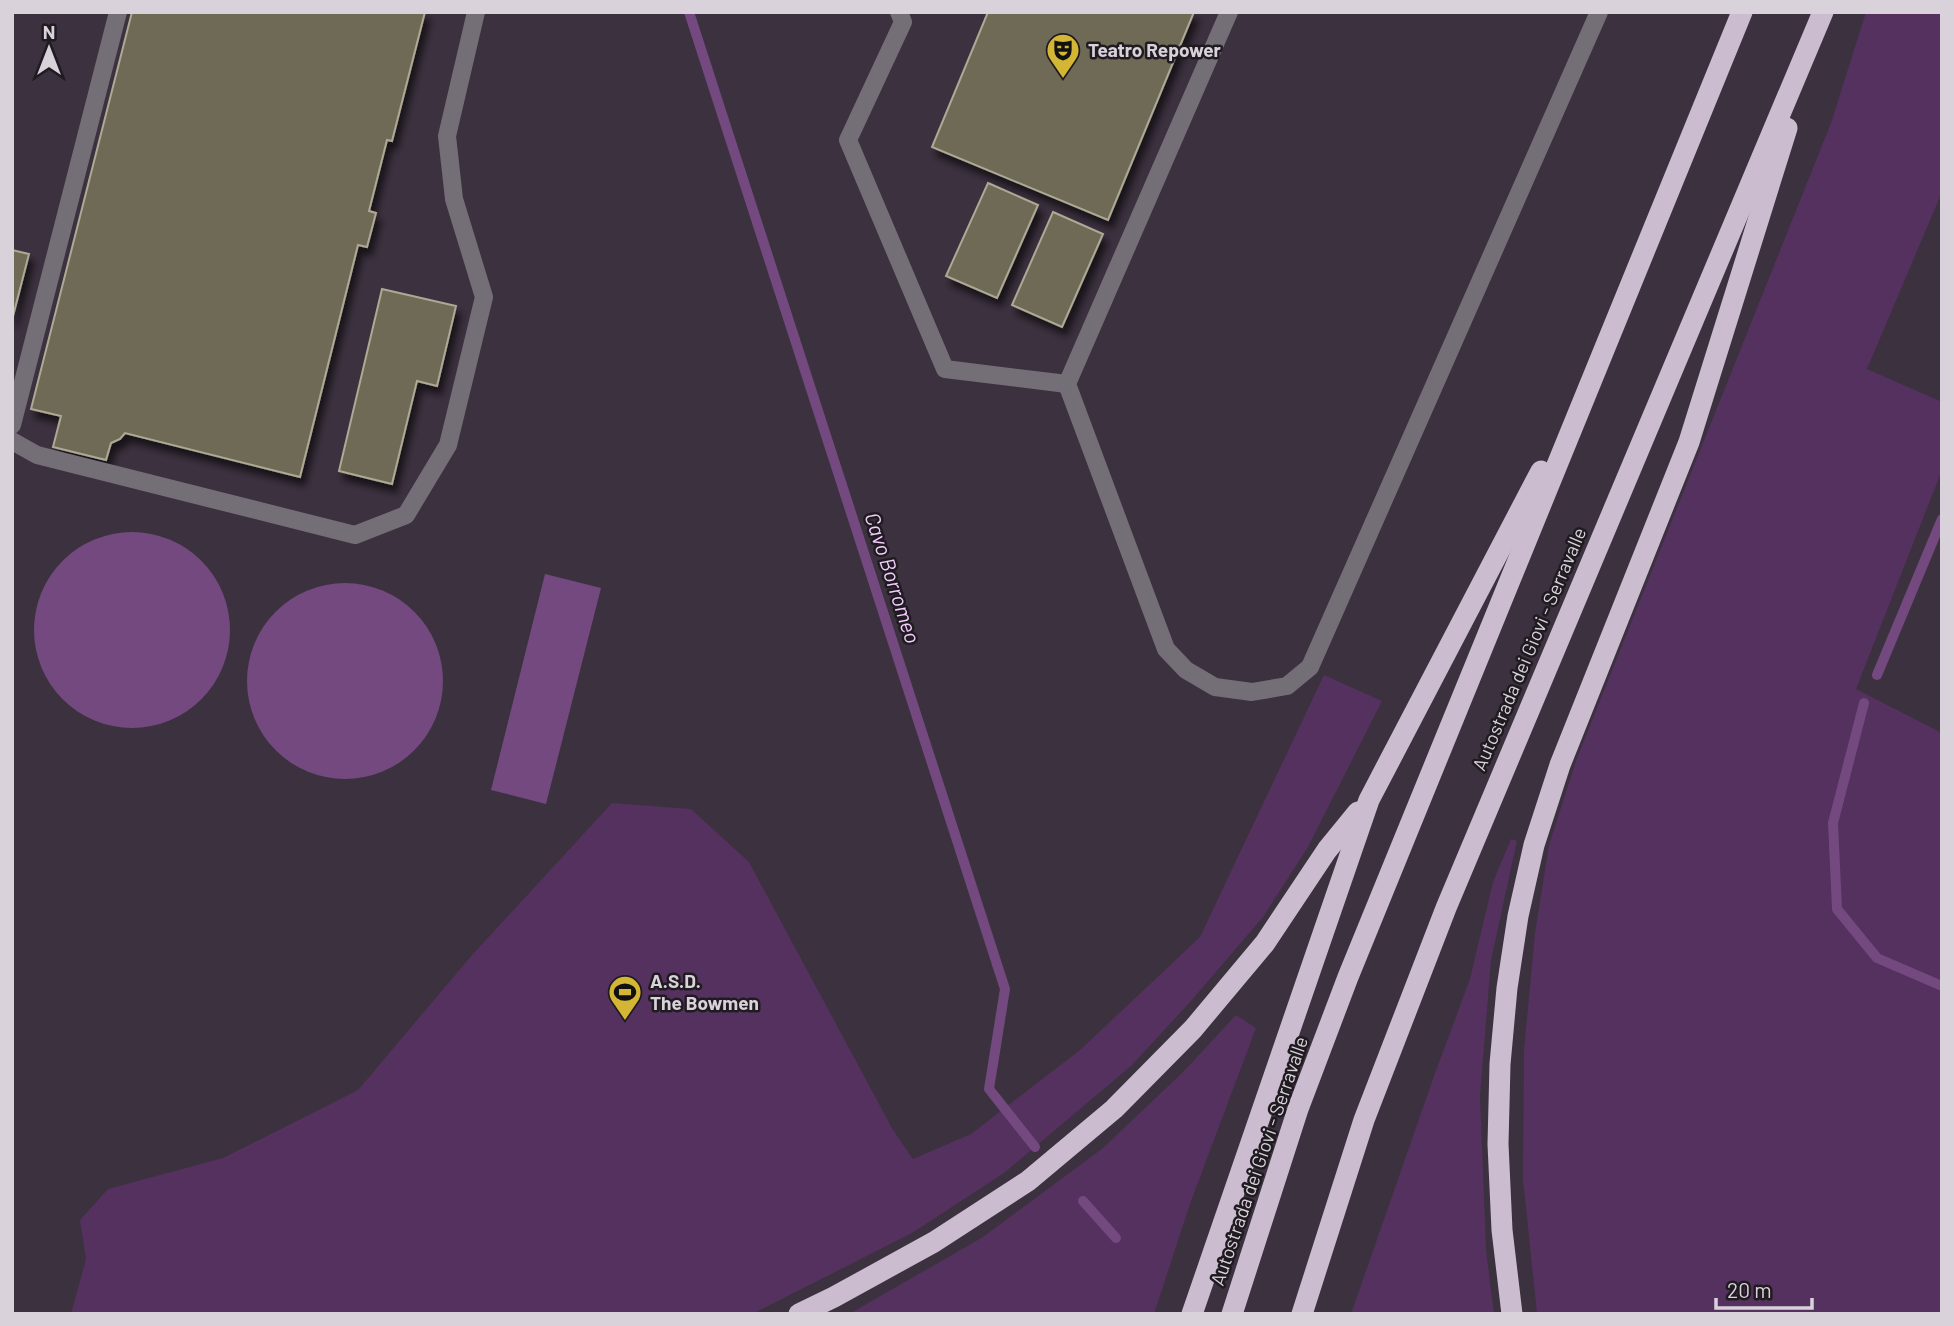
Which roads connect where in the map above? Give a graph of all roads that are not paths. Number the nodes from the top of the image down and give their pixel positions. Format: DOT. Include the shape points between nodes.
graph roads {
  1 [pos="118,12"];
  2 [pos="476,12"];
  3 [pos="899,12"];
  4 [pos="1229,12"];
  5 [pos="1599,12"];
  6 [pos="1742,12"];
  7 [pos="1823,12"];
  8 [pos="1601,357"];
  9 [pos="1067,384"];
  10 [pos="12,425"];
  11 [pos="12,441"];
  12 [pos="1369,800"];
  13 [pos="799,1314"];
  14 [pos="1192,1314"];
  15 [pos="1232,1314"];
  16 [pos="1302,1314"];
  17 [pos="1511,1314"];
  1 -- 10 [label="lane"];
  2 -- 11 [label="lane" via="447,136 454,199 484,297 447,445 406,515 355,535 37,455"];
  3 -- 9 [label="lane" via="903,22 848,140 945,369"];
  4 -- 9 [label="lane"];
  5 -- 9 [label="lane" via="1310,667 1287,686 1252,692 1215,687 1186,670 1166,649"];
  6 -- 8 [label="highway, Autostrada dei Giovi - Serravalle"];
  7 -- 16 [label="highway, Autostrada dei Giovi - Serravalle" via="1446,908 1364,1120"];
  7 -- 17 [label="highway" via="1689,442 1560,765 1534,845 1518,916 1500,1064 1499,1169"];
  8 -- 12 [label="highway"];
  8 -- 15 [label="highway, Autostrada dei Giovi - Serravalle" via="1344,988 1298,1109"];
  12 -- 13 [label="highway" via="1327,850 1265,943 1193,1029 1114,1109 1028,1181 934,1242"];
  12 -- 14 [label="highway"];
}
